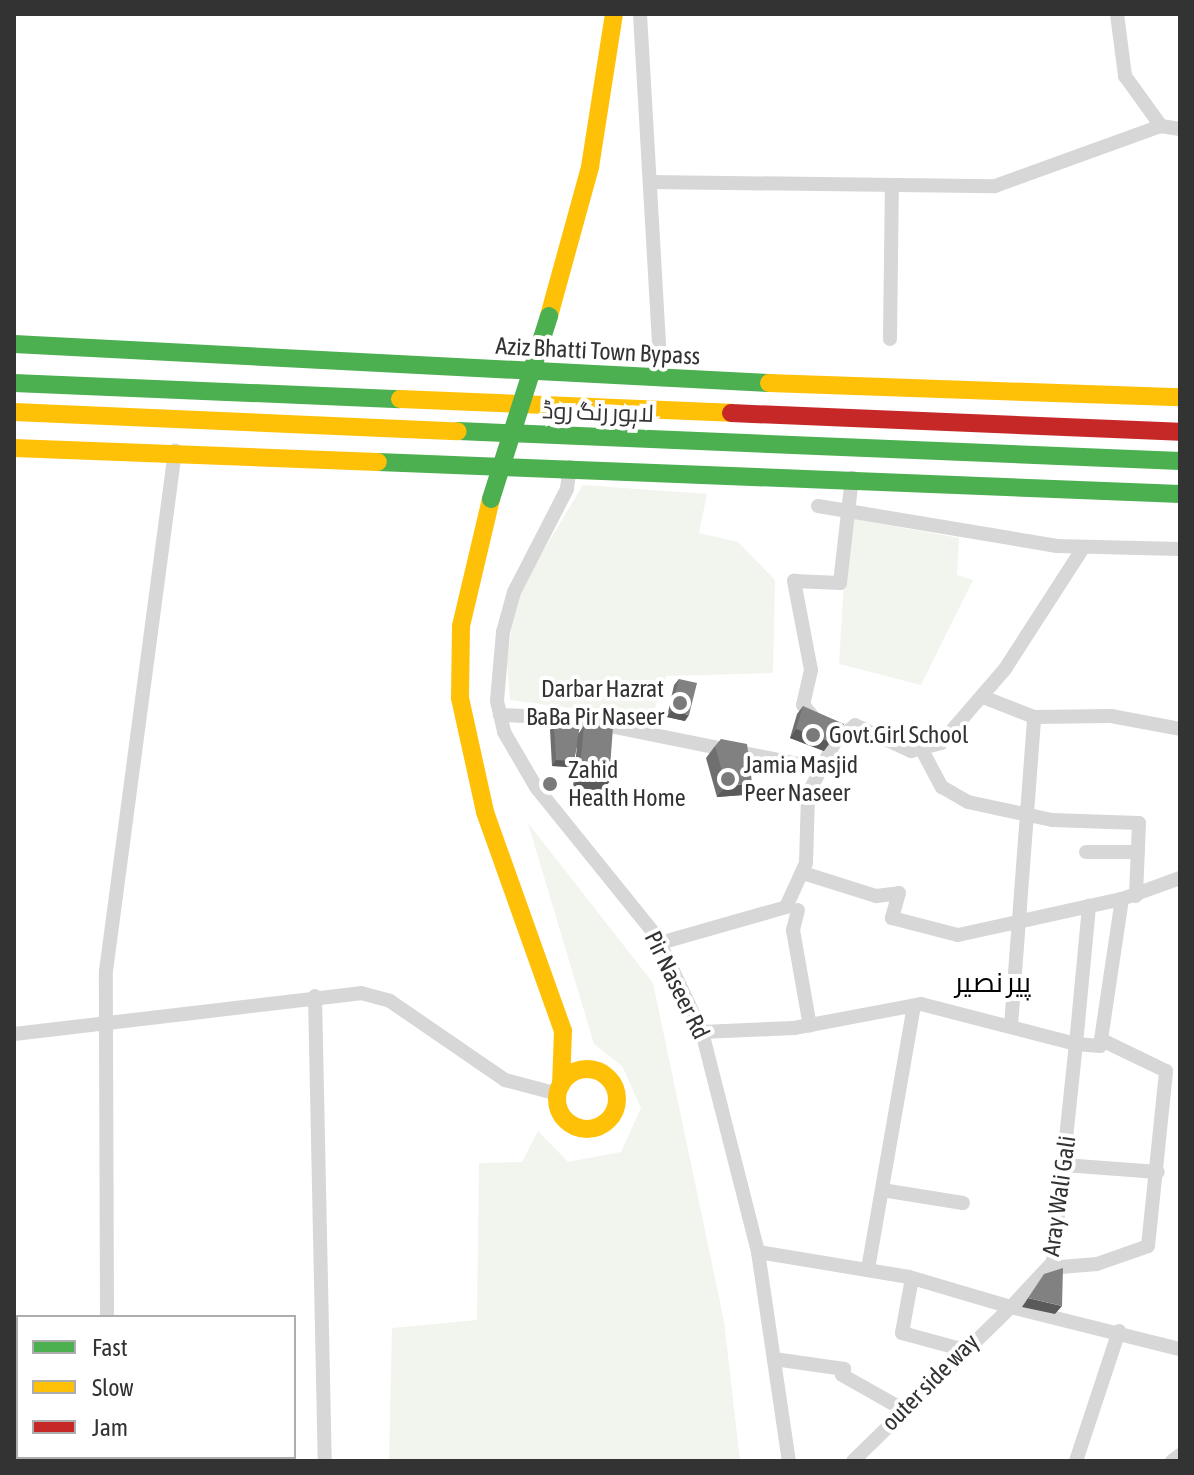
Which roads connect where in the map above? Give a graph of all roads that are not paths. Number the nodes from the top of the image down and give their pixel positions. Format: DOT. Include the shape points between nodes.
graph roads {
  1 [pos="614,14"];
  2 [pos="640,14"];
  3 [pos="1117,14"];
  4 [pos="1161,126"];
  5 [pos="1180,129"];
  6 [pos="650,182"];
  7 [pos="892,185"];
  8 [pos="890,339"];
  9 [pos="14,344"];
  10 [pos="661,379"];
  11 [pos="14,383"];
  12 [pos="1180,397"];
  13 [pos="14,412"];
  14 [pos="1180,432"];
  15 [pos="14,448"];
  16 [pos="175,451"];
  17 [pos="1180,461"];
  18 [pos="570,467"];
  19 [pos="852,478"];
  20 [pos="1180,494"];
  21 [pos="818,506"];
  22 [pos="850,509"];
  23 [pos="1083,548"];
  24 [pos="1180,549"];
  25 [pos="983,697"];
  26 [pos="500,715"];
  27 [pos="1034,717"];
  28 [pos="1180,729"];
  29 [pos="848,730"];
  30 [pos="923,752"];
  31 [pos="822,769"];
  32 [pos="1022,815"];
  33 [pos="1086,852"];
  34 [pos="1138,852"];
  35 [pos="803,873"];
  36 [pos="1180,878"];
  37 [pos="1129,897"];
  38 [pos="1089,906"];
  39 [pos="798,910"];
  40 [pos="1022,922"];
  41 [pos="660,943"];
  42 [pos="315,996"];
  43 [pos="914,1006"];
  44 [pos="107,1022"];
  45 [pos="810,1026"];
  46 [pos="1011,1026"];
  47 [pos="563,1031"];
  48 [pos="702,1032"];
  49 [pos="14,1034"];
  50 [pos="1102,1040"];
  51 [pos="1076,1044"];
  52 [pos="598,1071"];
  53 [pos="559,1090"];
  54 [pos="1064,1165"];
  55 [pos="1158,1172"];
  56 [pos="882,1190"];
  57 [pos="963,1203"];
  58 [pos="758,1252"];
  59 [pos="1049,1268"];
  60 [pos="868,1269"];
  61 [pos="912,1278"];
  62 [pos="1011,1307"];
  63 [pos="107,1315"];
  64 [pos="1119,1331"];
  65 [pos="1180,1349"];
  66 [pos="965,1350"];
  67 [pos="774,1359"];
  68 [pos="904,1410"];
  69 [pos="1180,1455"];
  70 [pos="325,1461"];
  71 [pos="789,1461"];
  72 [pos="853,1461"];
  73 [pos="1076,1461"];
  74 [pos="1172,1461"];
  1 -- 47 [label="main road, bridge" via="590,167 491,499 461,626 463,726 485,812"];
  2 -- 6 [label="street"];
  3 -- 4 [label="street" via="1125,76"];
  4 -- 5 [label="street"];
  4 -- 7 [label="street" via="1009,184"];
  6 -- 7 [label="street"];
  6 -- 10 [label="street"];
  7 -- 8 [label="street"];
  9 -- 10 [label="main road, Aziz Bhatti Town Bypass"];
  10 -- 12 [label="main road, Aziz Bhatti Town Bypass"];
  11 -- 14 [label="main road, لاہور رنگ روڈ"];
  13 -- 17 [label="main road, لاہور رنگ روڈ"];
  15 -- 16 [label="main road"];
  16 -- 18 [label="main road"];
  16 -- 44 [label="street" via="106,971"];
  18 -- 19 [label="main road"];
  18 -- 26 [label="street, Pir Naseer Rd" via="567,489 514,592 499,664"];
  19 -- 20 [label="main road"];
  19 -- 22 [label="street"];
  21 -- 22 [label="street"];
  22 -- 23 [label="street"];
  22 -- 29 [label="street" via="840,583 794,581 809,642 805,715"];
  23 -- 24 [label="street"];
  23 -- 25 [label="street"];
  25 -- 27 [label="street"];
  25 -- 30 [label="street"];
  26 -- 31 [label="street" via="570,718"];
  26 -- 41 [label="street, Pir Naseer Rd" via="536,787"];
  27 -- 28 [label="street" via="1111,716"];
  27 -- 32 [label="street"];
  29 -- 30 [label="street" via="855,725"];
  29 -- 31 [label="street"];
  30 -- 32 [label="street" via="942,787 968,802"];
  31 -- 35 [label="street" via="808,794"];
  32 -- 34 [label="street" via="1139,823"];
  32 -- 40 [label="street"];
  33 -- 34 [label="street"];
  34 -- 37 [label="street"];
  35 -- 40 [label="street" via="876,896 899,893 892,918 958,935"];
  35 -- 41 [label="street" via="786,907"];
  36 -- 37 [label="street"];
  37 -- 38 [label="street"];
  37 -- 50 [label="street"];
  38 -- 40 [label="street"];
  38 -- 51 [label="street, Aray Wali Gali"];
  39 -- 45 [label="street" via="793,930"];
  40 -- 46 [label="street"];
  41 -- 48 [label="street, Pir Naseer Rd"];
  42 -- 44 [label="street"];
  42 -- 53 [label="street" via="376,994 505,1080"];
  42 -- 70 [label="street"];
  43 -- 45 [label="street"];
  43 -- 46 [label="street"];
  43 -- 56 [label="street"];
  44 -- 49 [label="street"];
  44 -- 63 [label="street"];
  45 -- 48 [label="street"];
  46 -- 51 [label="street"];
  47 -- 52 [label="main road"];
  47 -- 53 [label="main road"];
  48 -- 58 [label="street, Pir Naseer Rd"];
  50 -- 51 [label="street"];
  50 -- 55 [label="street" via="1166,1071"];
  51 -- 54 [label="street, Aray Wali Gali"];
  52 -- 53 [label="main road" via="573,1073"];
  52 -- 53 [label="main road" via="612,1083 617,1101 602,1125 575,1126 561,1113"];
  54 -- 55 [label="street"];
  54 -- 59 [label="street, Aray Wali Gali"];
  55 -- 59 [label="street" via="1148,1246 1097,1264"];
  56 -- 57 [label="street"];
  56 -- 60 [label="street"];
  58 -- 60 [label="street"];
  58 -- 67 [label="street, Pir Naseer Rd"];
  59 -- 62 [label="street, Aray Wali Gali"];
  60 -- 61 [label="street"];
  61 -- 62 [label="street"];
  61 -- 66 [label="street" via="902,1333"];
  62 -- 64 [label="street"];
  62 -- 66 [label="street, outer side way"];
  64 -- 65 [label="street"];
  64 -- 73 [label="street"];
  66 -- 68 [label="street, outer side way"];
  67 -- 68 [label="street" via="844,1369 842,1375"];
  67 -- 71 [label="street, Pir Naseer Rd"];
  68 -- 72 [label="street, outer side way"];
  69 -- 74 [label="street"];
}
